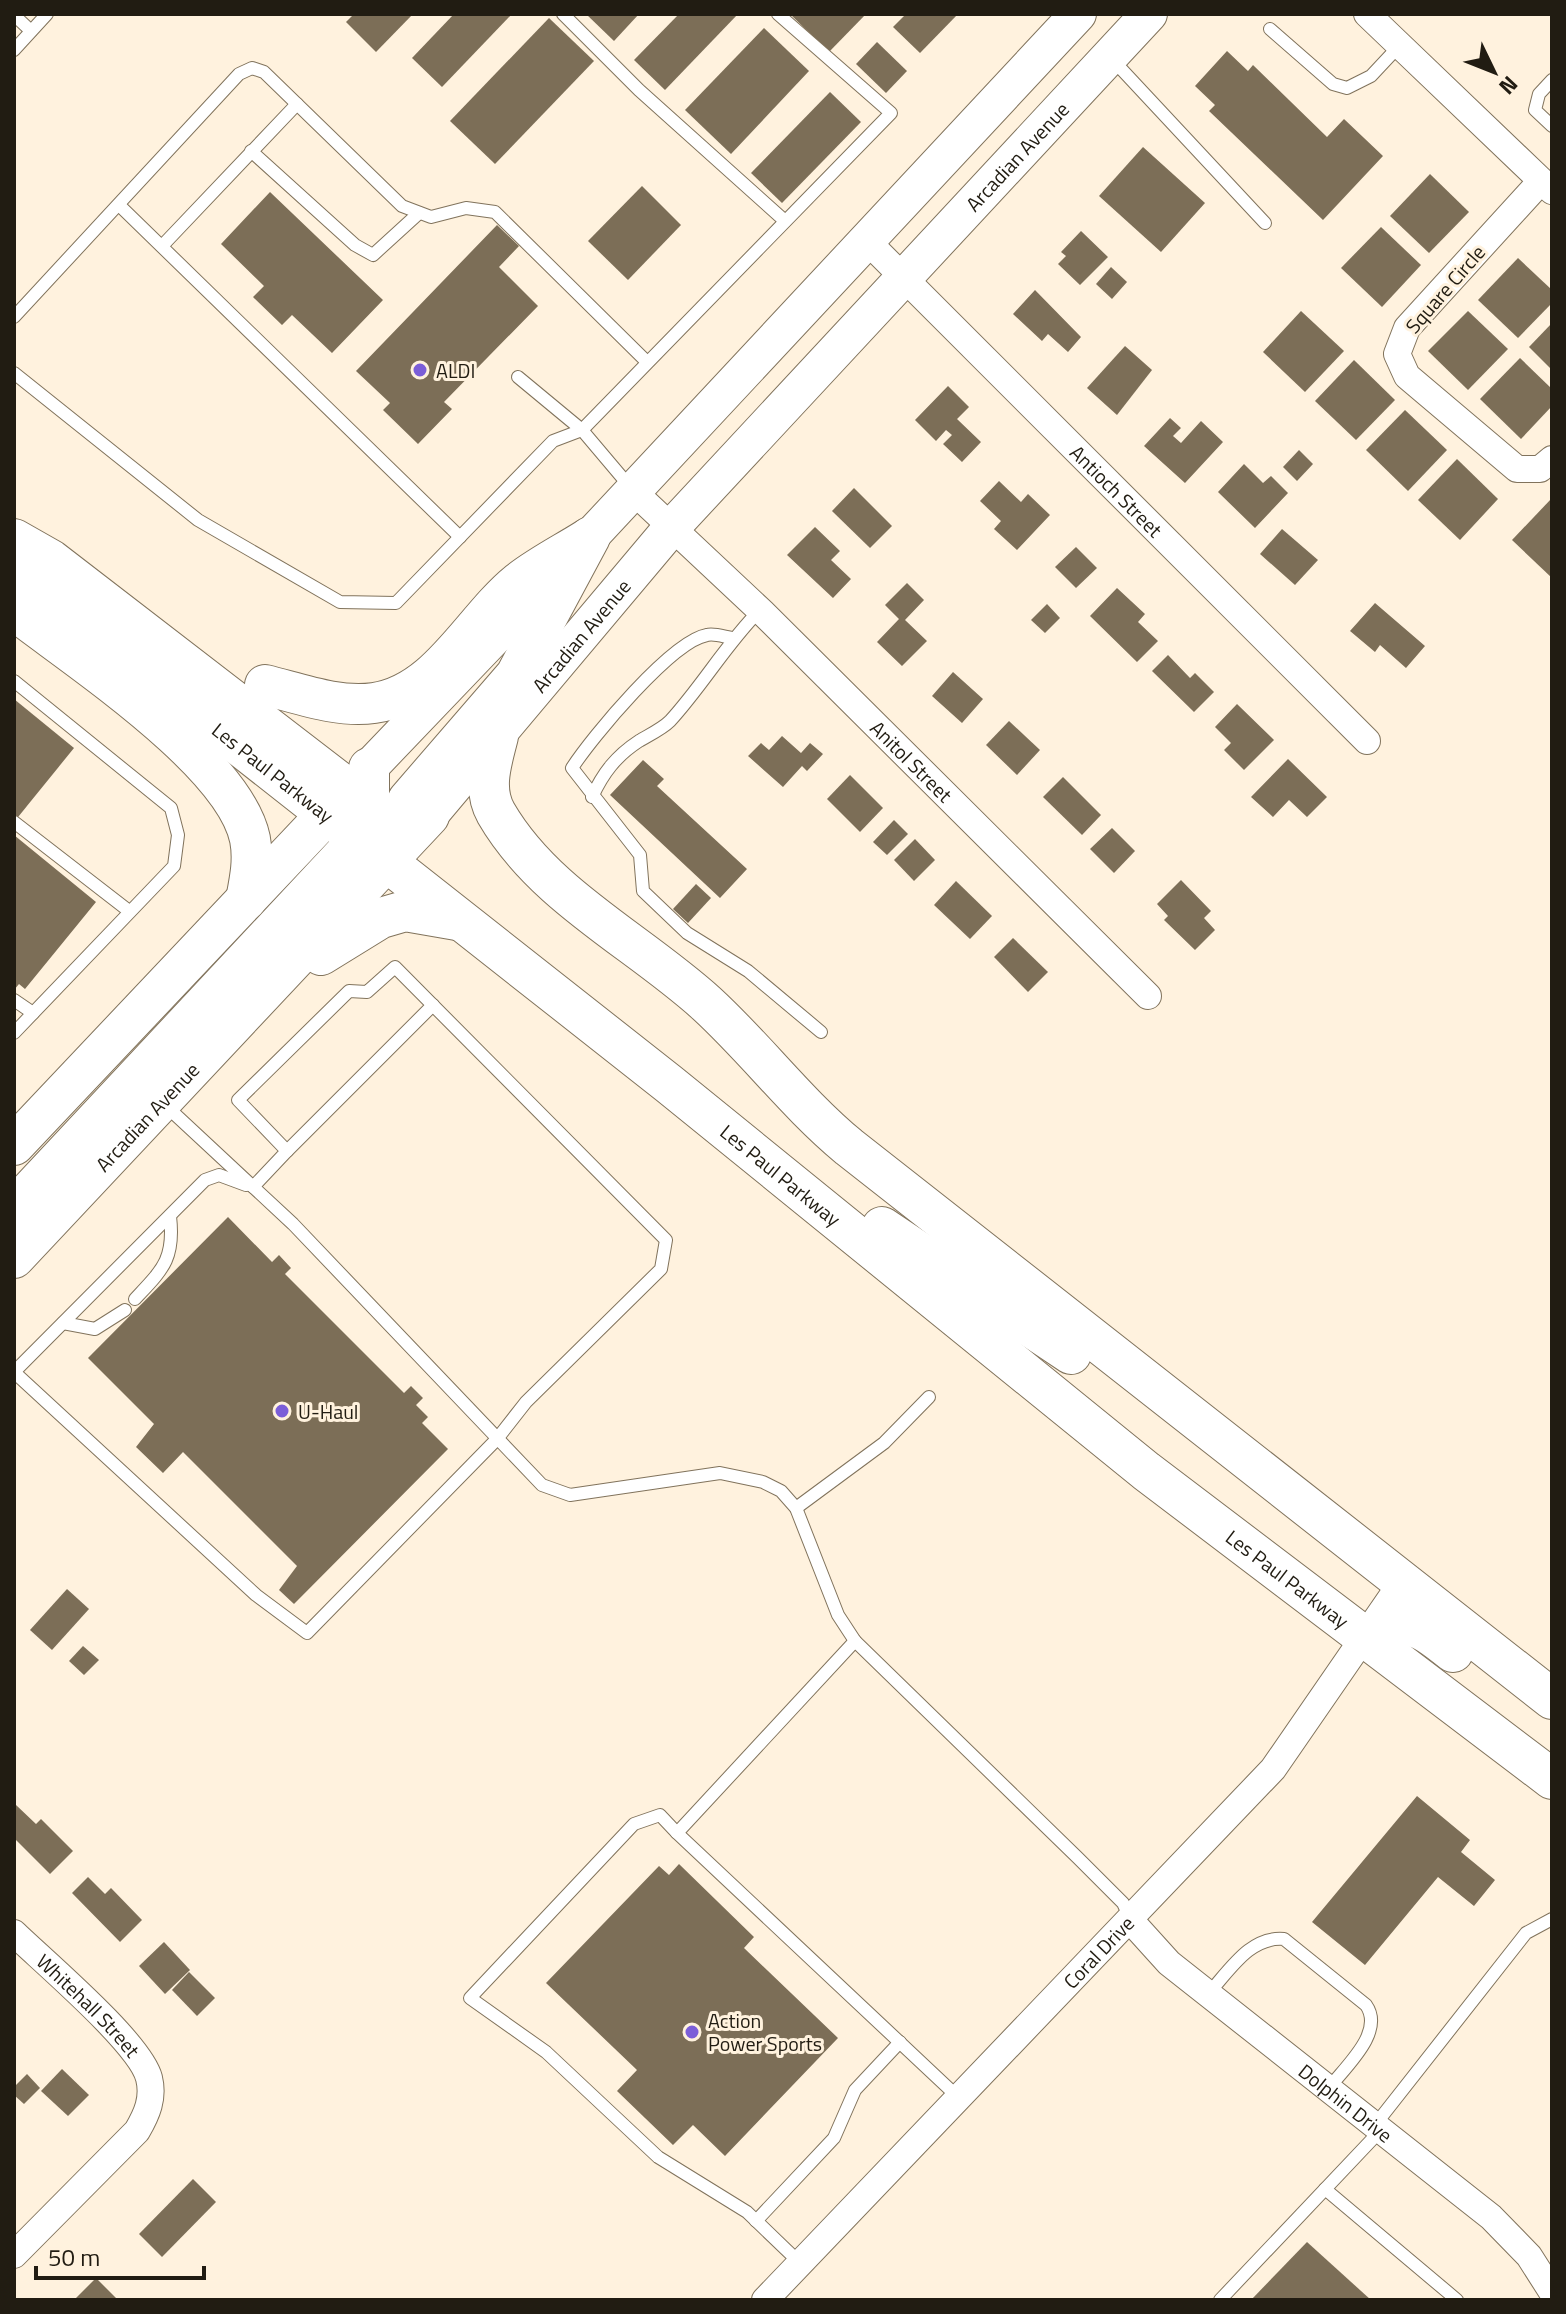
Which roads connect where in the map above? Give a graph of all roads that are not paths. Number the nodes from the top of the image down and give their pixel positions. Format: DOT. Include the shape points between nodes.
graph roads {
  1 [pos="47,14"];
  2 [pos="563,14"];
  3 [pos="778,14"];
  4 [pos="1078,14"];
  5 [pos="1149,14"];
  6 [pos="1367,14"];
  7 [pos="14,15"];
  8 [pos="1270,29"];
  9 [pos="31,31"];
  10 [pos="1400,45"];
  11 [pos="14,50"];
  12 [pos="1109,56"];
  13 [pos="1552,80"];
  14 [pos="297,104"];
  15 [pos="1552,126"];
  16 [pos="251,151"];
  17 [pos="1546,186"];
  18 [pos="120,206"];
  19 [pos="419,213"];
  20 [pos="785,221"];
  21 [pos="1265,223"];
  22 [pos="865,239"];
  23 [pos="162,246"];
  24 [pos="902,276"];
  25 [pos="14,317"];
  26 [pos="647,362"];
  27 [pos="14,373"];
  28 [pos="518,377"];
  29 [pos="582,430"];
  30 [pos="1552,459"];
  31 [pos="633,491"];
  32 [pos="672,527"];
  33 [pos="460,537"];
  34 [pos="590,537"];
  35 [pos="14,539"];
  36 [pos="14,568"];
  37 [pos="14,610"];
  38 [pos="760,610"];
  39 [pos="732,638"];
  40 [pos="14,681"];
  41 [pos="543,681"];
  42 [pos="265,685"];
  43 [pos="498,736"];
  44 [pos="1367,741"];
  45 [pos="592,797"];
  46 [pos="378,818"];
  47 [pos="14,822"];
  48 [pos="246,900"];
  49 [pos="129,911"];
  50 [pos="457,920"];
  51 [pos="277,982"];
  52 [pos="1148,996"];
  53 [pos="14,1000"];
  54 [pos="433,1005"];
  55 [pos="33,1013"];
  56 [pos="821,1032"];
  57 [pos="14,1033"];
  58 [pos="669,1084"];
  59 [pos="163,1103"];
  60 [pos="14,1145"];
  61 [pos="287,1151"];
  62 [pos="253,1187"];
  63 [pos="14,1208"];
  64 [pos="170,1216"];
  65 [pos="14,1258"];
  66 [pos="135,1299"];
  67 [pos="125,1310"];
  68 [pos="63,1323"];
  69 [pos="14,1372"];
  70 [pos="929,1397"];
  71 [pos="1208,1431"];
  72 [pos="497,1439"];
  73 [pos="796,1508"];
  74 [pos="1402,1582"];
  75 [pos="1365,1636"];
  76 [pos="855,1641"];
  77 [pos="1552,1699"];
  78 [pos="1552,1728"];
  79 [pos="1552,1779"];
  80 [pos="677,1833"];
  81 [pos="1552,1919"];
  82 [pos="1131,1921"];
  83 [pos="14,1933"];
  84 [pos="1208,1994"];
  85 [pos="900,2042"];
  86 [pos="1329,2088"];
  87 [pos="960,2099"];
  88 [pos="1378,2127"];
  89 [pos="1325,2189"];
  90 [pos="756,2221"];
  91 [pos="14,2255"];
  92 [pos="801,2264"];
  93 [pos="1552,2292"];
  94 [pos="765,2300"];
  95 [pos="1220,2300"];
  96 [pos="1457,2300"];
  1 -- 9 [label="lane"];
  2 -- 20 [label="lane"];
  3 -- 20 [label="lane" via="891,113"];
  4 -- 22 [label="main road, Arcadian Avenue"];
  5 -- 12 [label="main road, Arcadian Avenue"];
  6 -- 10 [label="street"];
  7 -- 9 [label="lane"];
  8 -- 10 [label="lane" via="1333,84 1347,88 1371,76"];
  9 -- 11 [label="lane"];
  10 -- 17 [label="street"];
  12 -- 21 [label="lane"];
  12 -- 24 [label="main road, Arcadian Avenue"];
  13 -- 15 [label="lane" via="1539,94 1535,110"];
  14 -- 16 [label="lane"];
  14 -- 18 [label="lane" via="264,72 252,68 239,74"];
  14 -- 19 [label="lane" via="402,206"];
  16 -- 19 [label="lane" via="355,245 373,255"];
  16 -- 23 [label="lane"];
  17 -- 30 [label="street, Square Circle" via="1407,328 1397,354 1407,376 1517,469 1540,469"];
  18 -- 23 [label="lane"];
  18 -- 25 [label="lane"];
  19 -- 26 [label="lane" via="431,217 466,208 495,212"];
  20 -- 26 [label="lane"];
  22 -- 24 [label="street, Antioch Street"];
  22 -- 31 [label="main road, Arcadian Avenue"];
  23 -- 33 [label="lane"];
  24 -- 32 [label="main road, Arcadian Avenue"];
  24 -- 44 [label="street, Antioch Street"];
  26 -- 29 [label="lane"];
  27 -- 33 [label="lane" via="198,520 340,602 396,603"];
  28 -- 29 [label="lane"];
  29 -- 31 [label="lane"];
  29 -- 33 [label="lane" via="553,441"];
  31 -- 32 [label="street, Anitol Street"];
  31 -- 34 [label="main road, Arcadian Avenue"];
  31 -- 41 [label="main road" via="640,516 637,536 580,604"];
  32 -- 38 [label="street, Anitol Street"];
  32 -- 41 [label="main road, Arcadian Avenue"];
  34 -- 42 [label="main road" via="519,582 422,683 400,695 343,704"];
  34 -- 46 [label="main road, Arcadian Avenue"];
  34 -- 46 [label="main road" via="516,675"];
  35 -- 46 [label="main road" via="51,560"];
  36 -- 46 [label="main road, Les Paul Parkway"];
  37 -- 48 [label="main road" via="193,750 230,794 249,836 252,862"];
  38 -- 39 [label="lane"];
  38 -- 52 [label="street, Anitol Street"];
  39 -- 45 [label="lane" via="721,660 667,724 603,772"];
  39 -- 45 [label="lane" via="708,634 683,646 593,735 572,768"];
  40 -- 49 [label="lane" via="171,808 178,835 174,866"];
  41 -- 43 [label="main road, Arcadian Avenue"];
  43 -- 46 [label="main road, Arcadian Avenue"];
  43 -- 71 [label="main road" via="488,778 491,800 528,856 556,885 707,1004 821,1124"];
  45 -- 56 [label="lane" via="640,855 643,891 687,933 748,971"];
  46 -- 48 [label="main road, Arcadian Avenue"];
  46 -- 50 [label="main road, Les Paul Parkway"];
  46 -- 51 [label="main road, Arcadian Avenue"];
  46 -- 63 [label="main road"];
  47 -- 49 [label="lane"];
  48 -- 60 [label="main road, Arcadian Avenue"];
  49 -- 55 [label="lane"];
  50 -- 51 [label="main road" via="405,911 381,918"];
  50 -- 58 [label="main road, Les Paul Parkway"];
  51 -- 59 [label="main road, Arcadian Avenue"];
  53 -- 55 [label="lane"];
  54 -- 61 [label="lane"];
  54 -- 61 [label="lane" via="395,967 367,992 349,991 238,1100"];
  54 -- 72 [label="lane" via="666,1240 661,1269 526,1402"];
  55 -- 57 [label="lane"];
  58 -- 71 [label="main road" via="1164,1417"];
  58 -- 75 [label="main road, Les Paul Parkway" via="1146,1471"];
  59 -- 62 [label="lane"];
  59 -- 65 [label="main road, Arcadian Avenue"];
  61 -- 62 [label="lane"];
  62 -- 64 [label="lane" via="219,1175 205,1180"];
  62 -- 72 [label="lane"];
  64 -- 66 [label="lane" via="173,1244 164,1267"];
  64 -- 68 [label="lane"];
  67 -- 68 [label="lane" via="95,1329"];
  68 -- 69 [label="lane"];
  69 -- 72 [label="lane" via="256,1595 307,1633"];
  70 -- 73 [label="lane" via="884,1443"];
  71 -- 74 [label="main road"];
  72 -- 73 [label="lane" via="542,1485 570,1495 720,1473 763,1482 781,1491"];
  73 -- 76 [label="lane" via="838,1615"];
  74 -- 75 [label="street, Coral Drive"];
  74 -- 77 [label="main road"];
  75 -- 78 [label="main road" via="1413,1623"];
  75 -- 79 [label="main road, Les Paul Parkway"];
  75 -- 82 [label="street, Coral Drive" via="1273,1769"];
  76 -- 80 [label="lane"];
  76 -- 82 [label="lane" via="1123,1903"];
  80 -- 85 [label="lane"];
  80 -- 90 [label="lane" via="660,1815 634,1824 470,1998 546,2052 658,2157"];
  81 -- 88 [label="lane" via="1526,1933"];
  82 -- 84 [label="street, Dolphin Drive" via="1169,1963"];
  82 -- 87 [label="street, Coral Drive"];
  83 -- 91 [label="street, Whitehall Street" via="141,2060 150,2085 148,2113 137,2131"];
  84 -- 86 [label="street, Dolphin Drive"];
  84 -- 86 [label="lane" via="1253,1946 1268,1938 1284,1939 1373,2015 1365,2041"];
  85 -- 87 [label="lane"];
  85 -- 90 [label="lane" via="855,2090 834,2138"];
  86 -- 88 [label="street, Dolphin Drive"];
  87 -- 92 [label="street, Coral Drive"];
  88 -- 89 [label="lane"];
  88 -- 93 [label="street, Dolphin Drive" via="1512,2236"];
  89 -- 95 [label="lane"];
  89 -- 96 [label="lane"];
  90 -- 92 [label="lane"];
  92 -- 94 [label="street, Coral Drive"];
}
